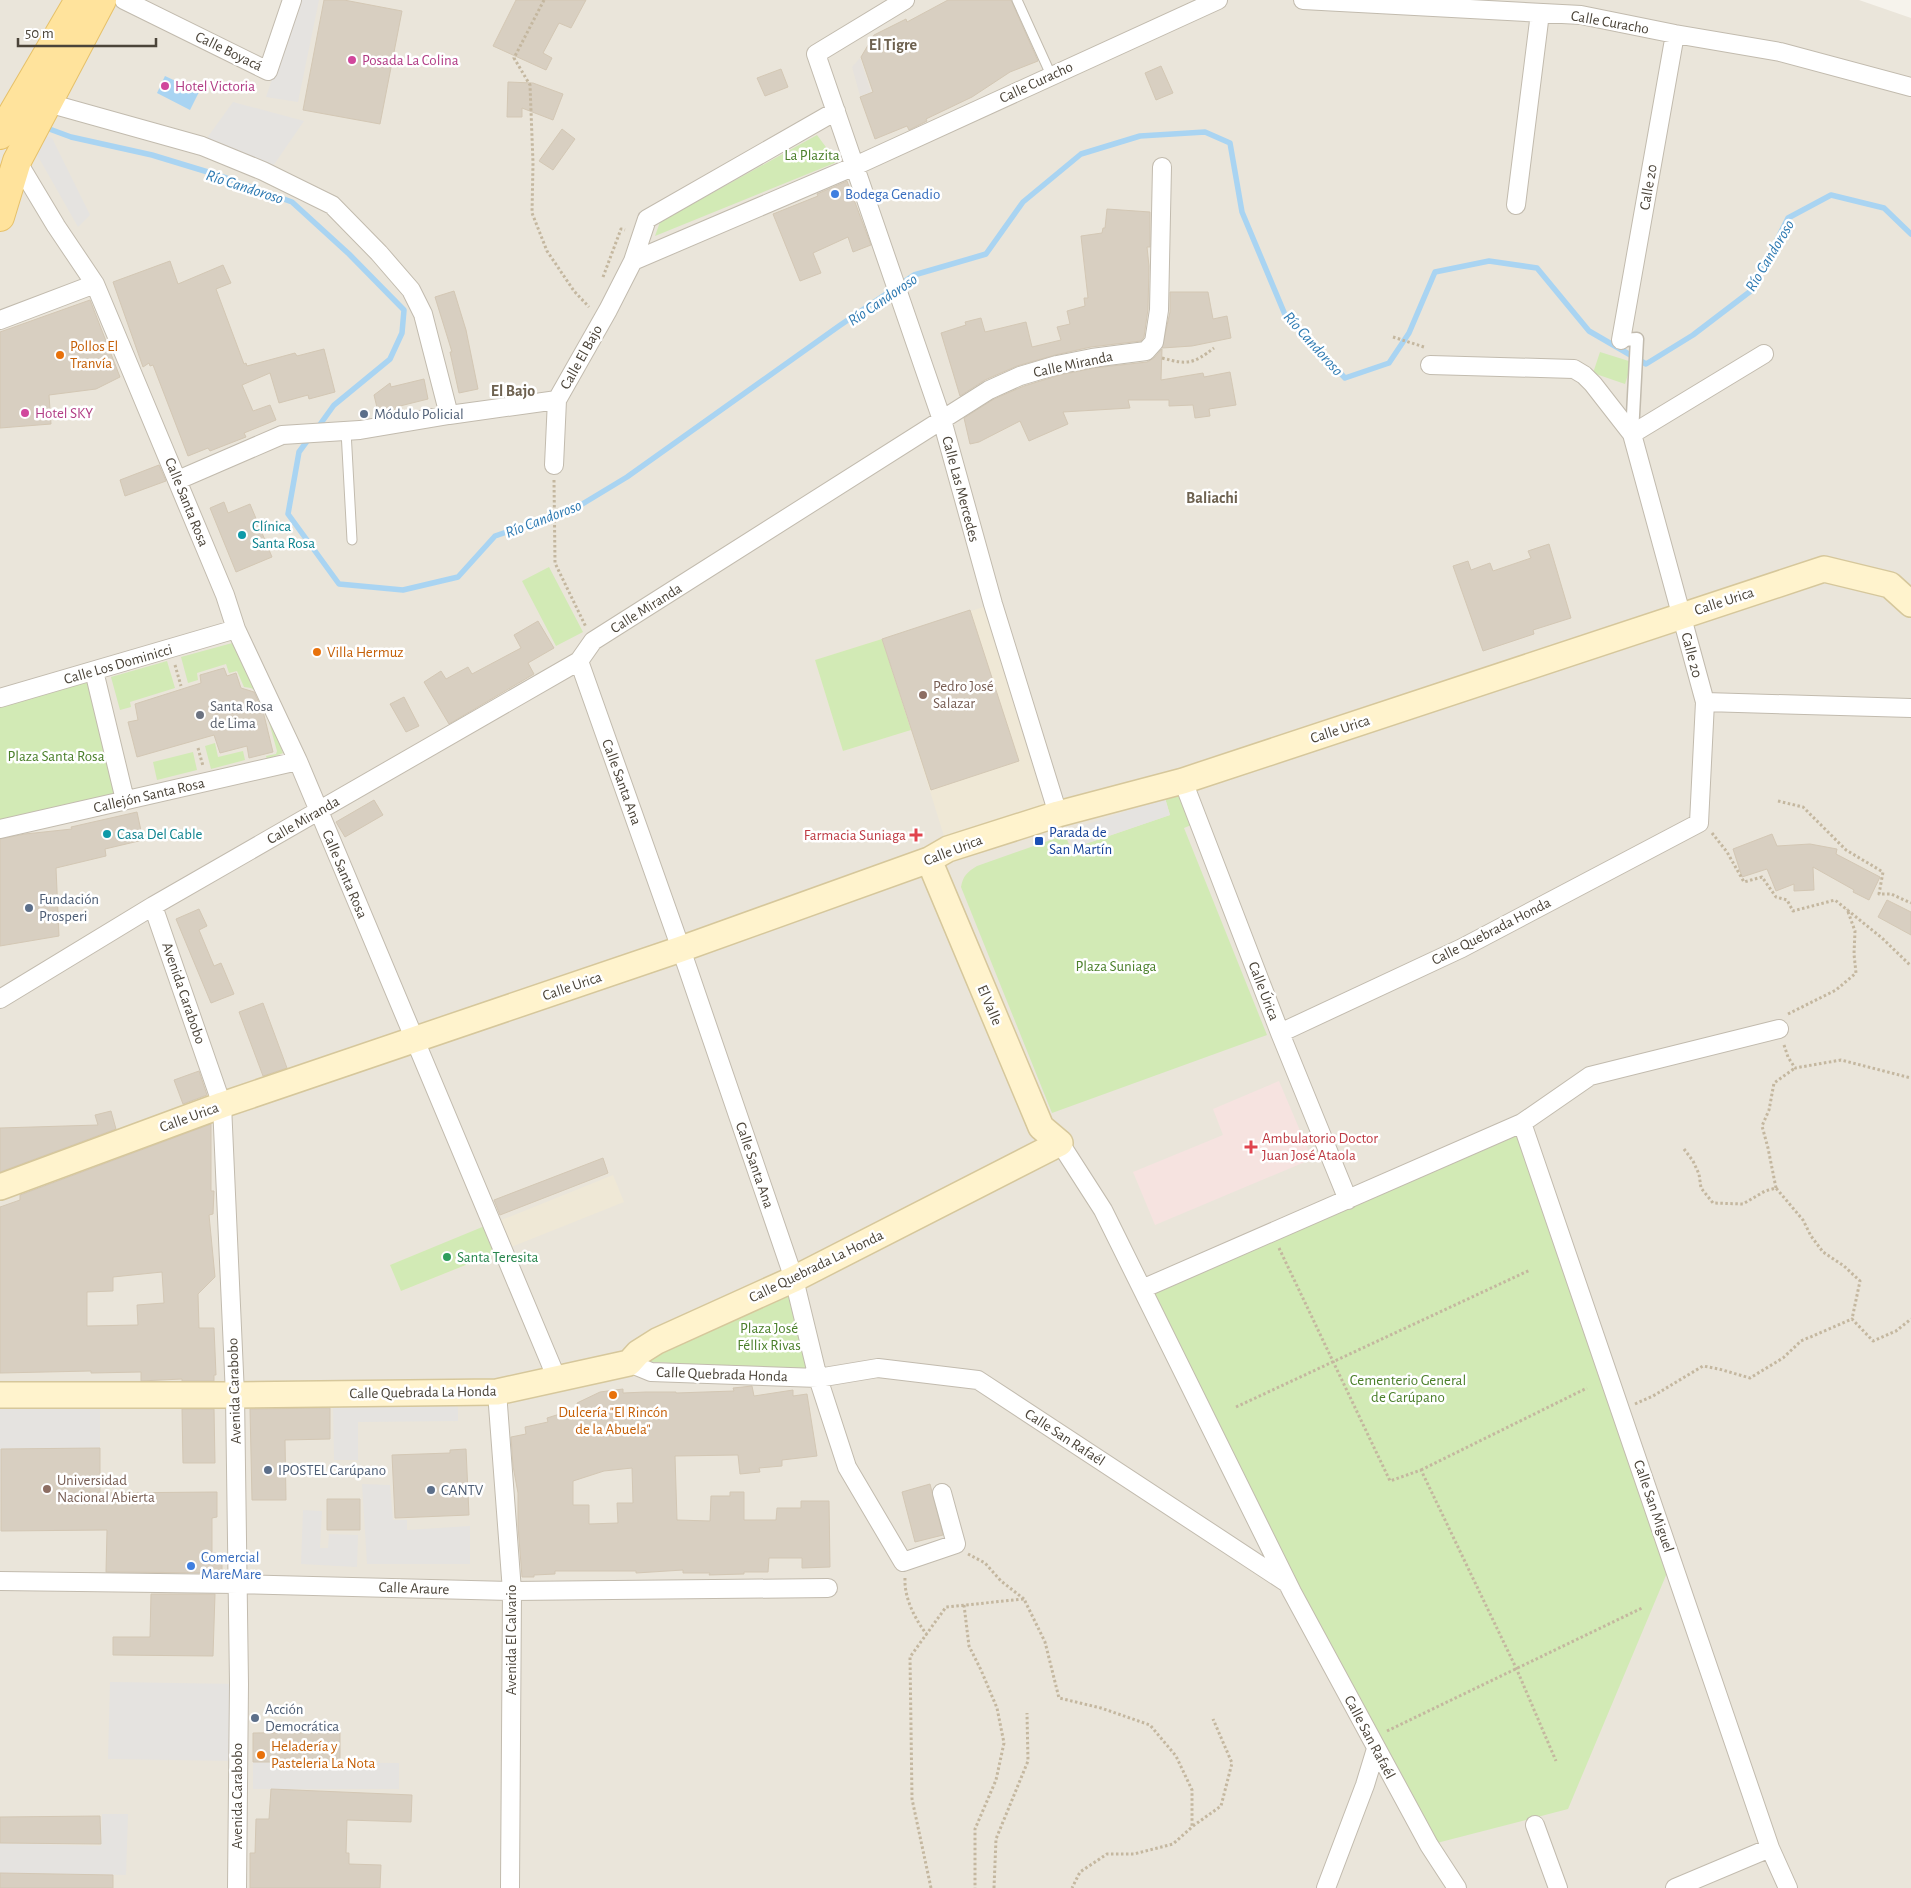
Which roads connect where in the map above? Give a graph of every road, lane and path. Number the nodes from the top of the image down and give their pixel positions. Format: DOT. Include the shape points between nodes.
graph roads {
  1 [pos="79,0"];
  2 [pos="102,0"];
  3 [pos="124,0"];
  4 [pos="292,0"];
  5 [pos="544,0"];
  6 [pos="906,0"];
  7 [pos="1017,0"];
  8 [pos="1218,0"];
  9 [pos="1303,0"];
  10 [pos="1540,13"];
  11 [pos="1675,34"];
  12 [pos="1051,75"];
  13 [pos="1911,88"];
  14 [pos="48,103"];
  15 [pos="836,110"];
  16 [pos="0,135"];
  17 [pos="17,161"];
  18 [pos="855,166"];
  19 [pos="1162,167"];
  20 [pos="1516,205"];
  21 [pos="0,217"];
  22 [pos="632,261"];
  23 [pos="95,284"];
  24 [pos="593,311"];
  25 [pos="0,320"];
  26 [pos="1392,337"];
  27 [pos="1621,340"];
  28 [pos="1424,347"];
  29 [pos="1214,348"];
  30 [pos="1146,351"];
  31 [pos="1764,354"];
  32 [pos="1430,365"];
  33 [pos="557,400"];
  34 [pos="449,414"];
  35 [pos="942,420"];
  36 [pos="346,431"];
  37 [pos="1632,434"];
  38 [pos="554,464"];
  39 [pos="178,480"];
  40 [pos="554,495"];
  41 [pos="352,540"];
  42 [pos="1911,604"];
  43 [pos="1681,616"];
  44 [pos="236,629"];
  45 [pos="593,641"];
  46 [pos="173,657"];
  47 [pos="579,661"];
  48 [pos="94,671"];
  49 [pos="181,686"];
  50 [pos="0,698"];
  51 [pos="1704,702"];
  52 [pos="1911,708"];
  53 [pos="198,748"];
  54 [pos="298,761"];
  55 [pos="205,774"];
  56 [pos="1184,781"];
  57 [pos="125,800"];
  58 [pos="1778,801"];
  59 [pos="318,811"];
  60 [pos="1058,814"];
  61 [pos="1699,823"];
  62 [pos="0,829"];
  63 [pos="929,860"];
  64 [pos="1911,903"];
  65 [pos="154,906"];
  66 [pos="1847,909"];
  67 [pos="681,949"];
  68 [pos="1911,966"];
  69 [pos="0,999"];
  70 [pos="1779,1029"];
  71 [pos="1280,1033"];
  72 [pos="415,1040"];
  73 [pos="1795,1068"];
  74 [pos="1911,1078"];
  75 [pos="222,1105"];
  76 [pos="1522,1123"];
  77 [pos="1060,1143"];
  78 [pos="1684,1149"];
  79 [pos="0,1187"];
  80 [pos="1776,1188"];
  81 [pos="1348,1200"];
  82 [pos="1272,1233"];
  83 [pos="1530,1270"];
  84 [pos="794,1279"];
  85 [pos="1142,1289"];
  86 [pos="1852,1319"];
  87 [pos="1911,1319"];
  88 [pos="629,1363"];
  89 [pos="1333,1363"];
  90 [pos="818,1378"];
  91 [pos="557,1379"];
  92 [pos="1587,1388"];
  93 [pos="497,1392"];
  94 [pos="0,1395"];
  95 [pos="235,1395"];
  96 [pos="1619,1405"];
  97 [pos="1236,1408"];
  98 [pos="1421,1470"];
  99 [pos="942,1493"];
  100 [pos="965,1553"];
  101 [pos="911,1574"];
  102 [pos="0,1581"];
  103 [pos="1288,1583"];
  104 [pos="237,1584"];
  105 [pos="828,1588"];
  106 [pos="512,1591"];
  107 [pos="1024,1599"];
  108 [pos="964,1605"];
  109 [pos="1642,1608"];
  110 [pos="927,1634"];
  111 [pos="1517,1670"];
  112 [pos="1027,1713"];
  113 [pos="1213,1719"];
  114 [pos="1373,1744"];
  115 [pos="1556,1760"];
  116 [pos="1535,1826"];
  117 [pos="1192,1827"];
  118 [pos="1770,1848"];
  119 [pos="237,1888"];
  120 [pos="510,1888"];
  121 [pos="931,1888"];
  122 [pos="975,1888"];
  123 [pos="994,1888"];
  124 [pos="1072,1888"];
  125 [pos="1326,1888"];
  126 [pos="1457,1888"];
  127 [pos="1558,1888"];
  128 [pos="1675,1888"];
  129 [pos="1788,1888"];
  1 -- 16 [label="main road"];
  2 -- 14 [label="main road"];
  3 -- 4 [label="street, Calle Boyacá" via="268,71"];
  5 -- 24 [label="path" via="514,58 530,85 532,213 547,251 574,291"];
  6 -- 15 [label="street, Calle Las Mercedes" via="816,54"];
  7 -- 12 [label="lane"];
  8 -- 12 [label="street, Calle Curacho"];
  9 -- 10 [label="street, Calle Curacho"];
  10 -- 11 [label="street, Calle Curacho" via="1581,15"];
  10 -- 20 [label="street"];
  11 -- 13 [label="street, Calle Curacho" via="1780,52"];
  11 -- 27 [label="street, Calle 20"];
  12 -- 18 [label="street, Calle Curacho"];
  14 -- 17 [label="main road"];
  14 -- 34 [label="street" via="202,146 332,205 411,290 423,314"];
  15 -- 18 [label="street, Calle Las Mercedes"];
  15 -- 22 [label="street, Calle El Bajo" via="647,219"];
  17 -- 21 [label="main road"];
  17 -- 23 [label="street, Calle Santa Rosa"];
  18 -- 22 [label="street"];
  18 -- 35 [label="street, Calle Las Mercedes"];
  19 -- 30 [label="street" via="1159,310 1154,342"];
  22 -- 33 [label="street, Calle El Bajo"];
  23 -- 25 [label="street"];
  23 -- 39 [label="street, Calle Santa Rosa"];
  26 -- 28 [label="path"];
  27 -- 37 [label="street" via="1637,339"];
  29 -- 30 [label="path" via="1196,361 1182,362 1159,358"];
  30 -- 35 [label="street, Calle Miranda" via="1057,364 1020,376 989,390"];
  31 -- 37 [label="street"];
  32 -- 37 [label="street, Calle 20" via="1574,369 1592,384"];
  33 -- 34 [label="street, Calle El Bajo"];
  33 -- 38 [label="street"];
  34 -- 36 [label="street, Calle El Bajo"];
  35 -- 45 [label="street, Calle Miranda"];
  35 -- 60 [label="street, Calle Las Mercedes" via="993,604"];
  36 -- 39 [label="street, Calle El Bajo" via="282,435"];
  36 -- 41 [label="lane"];
  37 -- 43 [label="street, Calle 20"];
  39 -- 44 [label="street, Calle Santa Rosa"];
  40 -- 45 [label="path" via="555,563"];
  42 -- 43 [label="main road, Calle Urica" via="1890,585 1824,569"];
  43 -- 51 [label="street, Calle 20"];
  43 -- 56 [label="main road, Calle Urica"];
  44 -- 48 [label="street, Calle Los Dominicci"];
  44 -- 54 [label="street, Calle Santa Rosa"];
  45 -- 47 [label="street, Calle Miranda"];
  46 -- 49 [label="path"];
  47 -- 59 [label="street, Calle Miranda"];
  47 -- 67 [label="street, Calle Santa Ana"];
  48 -- 50 [label="street, Calle Los Dominicci"];
  48 -- 57 [label="street"];
  51 -- 52 [label="street"];
  51 -- 61 [label="street, Calle 20"];
  53 -- 55 [label="path"];
  54 -- 57 [label="street, Callejón Santa Rosa"];
  54 -- 59 [label="street, Calle Santa Rosa"];
  56 -- 60 [label="main road, Calle Urica"];
  56 -- 71 [label="street, Calle Úrica"];
  57 -- 62 [label="street, Callejón Santa Rosa"];
  58 -- 64 [label="path" via="1804,807 1846,850 1883,872 1879,894 1891,894"];
  59 -- 65 [label="street, Calle Miranda"];
  59 -- 72 [label="street, Calle Santa Rosa"];
  60 -- 63 [label="main road, Calle Urica" via="948,849"];
  61 -- 66 [label="path" via="1727,852 1744,882 1762,877 1776,897 1787,900 1793,911 1835,900"];
  61 -- 71 [label="street, Calle Quebrada Honda" via="1462,948"];
  63 -- 67 [label="main road, Calle Urica"];
  63 -- 77 [label="main road, El Valle" via="1041,1127"];
  65 -- 69 [label="street, Calle Miranda"];
  65 -- 75 [label="street, Avenida Carabobo"];
  66 -- 68 [label="path"];
  66 -- 70 [label="path" via="1855,931 1856,974 1836,990 1789,1013"];
  67 -- 72 [label="main road, Calle Urica"];
  67 -- 84 [label="street, Calle Santa Ana"];
  70 -- 73 [label="path"];
  70 -- 76 [label="street" via="1590,1076"];
  71 -- 81 [label="street, Calle Úrica"];
  72 -- 75 [label="main road, Calle Urica"];
  72 -- 91 [label="street, Calle Santa Rosa"];
  73 -- 74 [label="path" via="1841,1060"];
  73 -- 80 [label="path" via="1774,1084 1762,1126"];
  75 -- 79 [label="main road, Calle Urica"];
  75 -- 95 [label="street, Avenida Carabobo"];
  76 -- 81 [label="street"];
  76 -- 96 [label="street, Calle San Miguel"];
  77 -- 84 [label="main road, Calle Quebrada La Honda"];
  77 -- 85 [label="street, Calle San Rafaél" via="1103,1210"];
  78 -- 80 [label="path" via="1693,1161 1701,1188 1712,1204 1743,1204"];
  80 -- 86 [label="path" via="1803,1220 1823,1252 1860,1281"];
  81 -- 82 [label="street"];
  82 -- 85 [label="street"];
  82 -- 89 [label="path"];
  83 -- 89 [label="path"];
  84 -- 88 [label="main road, Calle Quebrada La Honda" via="656,1341"];
  84 -- 90 [label="street, Calle Santa Ana"];
  85 -- 103 [label="street, Calle San Rafaél"];
  86 -- 87 [label="path" via="1873,1341 1896,1331"];
  86 -- 96 [label="path" via="1801,1341 1783,1358 1750,1378 1703,1366 1653,1396 1633,1405"];
  88 -- 90 [label="street, Calle Quebrada Honda" via="651,1372"];
  88 -- 91 [label="main road, Calle Quebrada La Honda"];
  89 -- 97 [label="path"];
  89 -- 98 [label="path" via="1390,1482"];
  90 -- 99 [label="street, Calle Santa Ana" via="847,1467 904,1562 956,1544"];
  90 -- 103 [label="street, Calle San Rafaél" via="878,1368 978,1380"];
  91 -- 93 [label="main road, Calle Quebrada La Honda"];
  92 -- 98 [label="path"];
  93 -- 95 [label="main road, Calle Quebrada La Honda"];
  93 -- 106 [label="street, Avenida El Calvario"];
  94 -- 95 [label="main road, Calle Quebrada La Honda"];
  95 -- 104 [label="street, Avenida Carabobo"];
  96 -- 118 [label="street, Calle San Miguel"];
  98 -- 111 [label="path"];
  100 -- 107 [label="path" via="985,1563"];
  101 -- 110 [label="path" via="904,1579 908,1600"];
  102 -- 104 [label="street, Calle Araure"];
  103 -- 114 [label="street, Calle San Rafaél"];
  104 -- 106 [label="street, Calle Araure"];
  104 -- 119 [label="street, Avenida Carabobo"];
  105 -- 106 [label="street, Calle Araure"];
  106 -- 120 [label="street, Avenida El Calvario"];
  107 -- 108 [label="path"];
  107 -- 117 [label="path" via="1046,1642 1059,1698 1150,1725 1176,1756 1192,1790"];
  108 -- 110 [label="path" via="946,1607"];
  108 -- 122 [label="path" via="969,1646 997,1708 1004,1743 996,1780 975,1829"];
  109 -- 111 [label="path"];
  110 -- 121 [label="path" via="910,1658 912,1799"];
  111 -- 114 [label="path"];
  111 -- 115 [label="path"];
  112 -- 123 [label="path" via="1028,1761 996,1839"];
  113 -- 117 [label="path" via="1232,1763 1221,1806"];
  114 -- 125 [label="street" via="1365,1785"];
  114 -- 126 [label="street, Calle San Rafaél" via="1429,1845"];
  116 -- 127 [label="street"];
  117 -- 124 [label="path" via="1172,1844 1134,1854 1107,1854 1080,1872"];
  118 -- 128 [label="street"];
  118 -- 129 [label="street, Calle San Miguel"];
}
